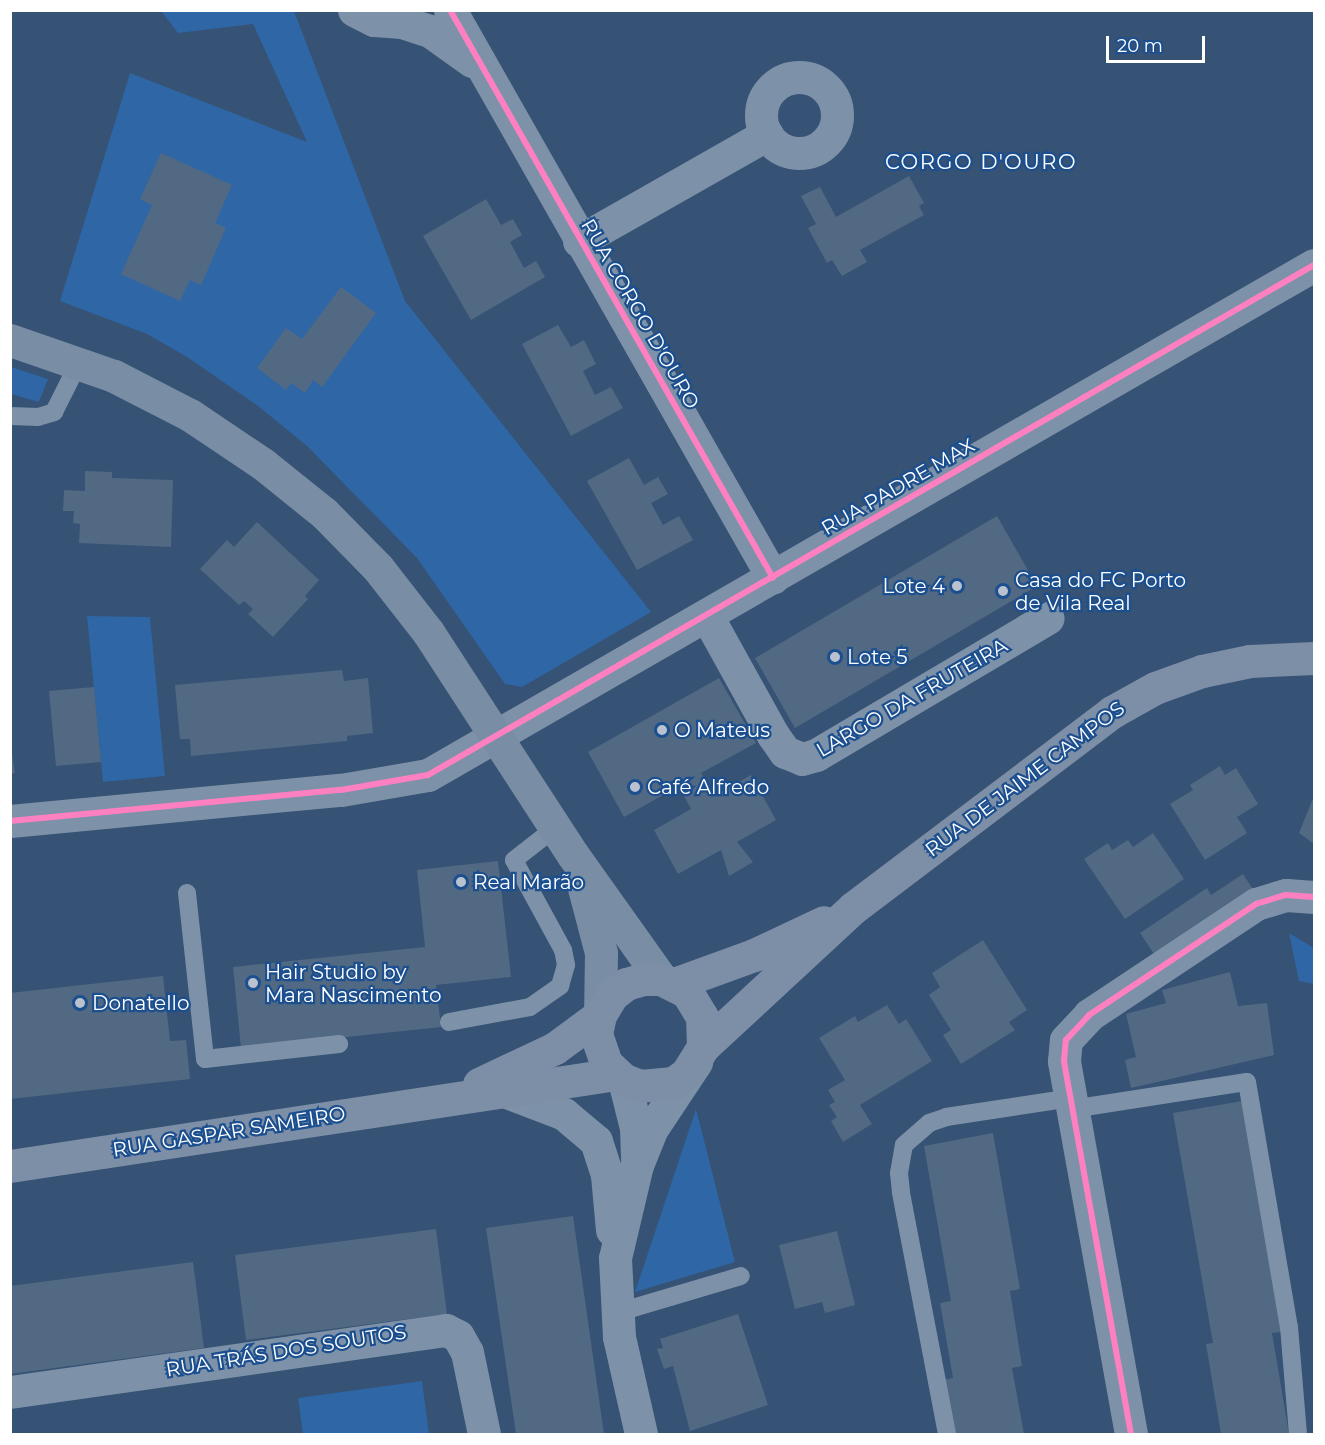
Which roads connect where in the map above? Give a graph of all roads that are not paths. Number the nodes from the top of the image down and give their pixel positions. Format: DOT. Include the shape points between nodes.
graph roads {
  1 [pos="354,10"];
  2 [pos="450,10"];
  3 [pos="478,66"];
  4 [pos="767,134"];
  5 [pos="579,241"];
  6 [pos="1314,265"];
  7 [pos="10,340"];
  8 [pos="79,362"];
  9 [pos="10,416"];
  10 [pos="773,578"];
  11 [pos="707,616"];
  12 [pos="1048,618"];
  13 [pos="1314,658"];
  14 [pos="497,737"];
  15 [pos="10,821"];
  16 [pos="555,828"];
  17 [pos="573,855"];
  18 [pos="187,893"];
  19 [pos="1314,897"];
  20 [pos="852,909"];
  21 [pos="668,982"];
  22 [pos="600,1015"];
  23 [pos="449,1022"];
  24 [pos="339,1044"];
  25 [pos="700,1054"];
  26 [pos="620,1077"];
  27 [pos="507,1092"];
  28 [pos="447,1098"];
  29 [pos="1072,1104"];
  30 [pos="636,1165"];
  31 [pos="10,1166"];
  32 [pos="615,1258"];
  33 [pos="741,1276"];
  34 [pos="616,1313"];
  35 [pos="10,1392"];
  36 [pos="484,1434"];
  37 [pos="639,1434"];
  38 [pos="947,1434"];
  39 [pos="1131,1434"];
  40 [pos="1298,1434"];
  1 -- 3 [label="street" via="374,20 402,22 430,31"];
  2 -- 3 [label="street, RUA CORGO D'OURO"];
  3 -- 5 [label="street, RUA CORGO D'OURO"];
  4 -- 5 [label="street"];
  5 -- 10 [label="street, RUA CORGO D'OURO"];
  6 -- 10 [label="street, RUA PADRE MAX"];
  7 -- 8 [label="main road"];
  8 -- 9 [label="lane" via="54,412 38,417"];
  8 -- 14 [label="main road" via="190,415 263,464 324,513 403,598"];
  10 -- 11 [label="street, RUA PADRE MAX"];
  11 -- 12 [label="street, LARGO DA FRUTEIRA" via="773,735 785,752 802,759 816,755"];
  11 -- 14 [label="street, RUA PADRE MAX"];
  13 -- 20 [label="main road, RUA DE JAIME CAMPOS" via="1226,665 1181,678 1132,700 1094,724"];
  14 -- 15 [label="street, RUA PADRE MAX" via="438,771 405,782"];
  14 -- 16 [label="main road"];
  16 -- 17 [label="main road"];
  16 -- 23 [label="lane" via="514,860 560,942 566,965 560,986 549,998 525,1009"];
  17 -- 21 [label="main road"];
  17 -- 22 [label="main road" via="599,938 603,968"];
  18 -- 24 [label="lane" via="205,1059"];
  19 -- 29 [label="street" via="1286,895 1256,904 1079,1022 1064,1050"];
  20 -- 21 [label="main road" via="754,955"];
  20 -- 25 [label="main road"];
  21 -- 22 [label="main road" via="626,984 612,995"];
  21 -- 25 [label="main road" via="696,1004 702,1017"];
  22 -- 26 [label="main road" via="599,1049"];
  22 -- 28 [label="main road" via="555,1048"];
  25 -- 26 [label="main road" via="673,1083 657,1087"];
  25 -- 30 [label="street" via="651,1130"];
  26 -- 27 [label="main road"];
  26 -- 30 [label="street" via="636,1128"];
  27 -- 28 [label="main road"];
  27 -- 32 [label="street" via="564,1114 596,1141 607,1174"];
  28 -- 31 [label="main road, RUA GASPAR SAMEIRO"];
  29 -- 38 [label="lane" via="946,1117 929,1123 904,1145 899,1173 901,1192"];
  29 -- 39 [label="street"];
  29 -- 40 [label="lane" via="1247,1082 1289,1328"];
  30 -- 32 [label="street"];
  32 -- 34 [label="street"];
  33 -- 34 [label="lane"];
  34 -- 37 [label="street"];
  35 -- 36 [label="street, RUA TRÁS DOS SOUTOS" via="446,1330 458,1336 467,1352"];
}
